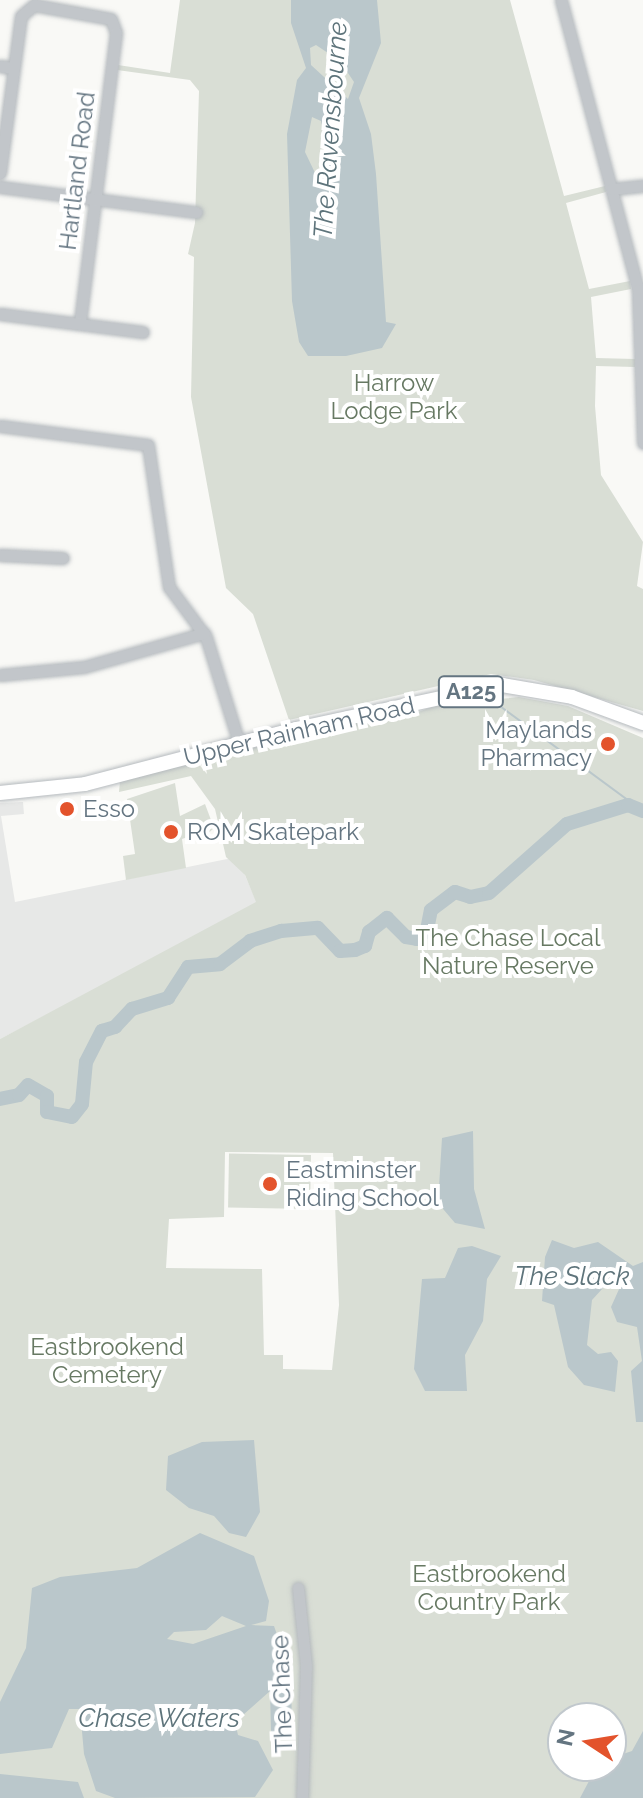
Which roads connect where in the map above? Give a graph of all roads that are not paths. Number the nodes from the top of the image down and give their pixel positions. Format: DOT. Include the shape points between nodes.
graph roads {
  1 [pos="561,0"];
  2 [pos="24,4"];
  3 [pos="0,66"];
  4 [pos="13,68"];
  5 [pos="0,173"];
  6 [pos="643,186"];
  7 [pos="0,187"];
  8 [pos="612,189"];
  9 [pos="96,199"];
  10 [pos="196,212"];
  11 [pos="0,314"];
  12 [pos="80,324"];
  13 [pos="143,332"];
  14 [pos="0,426"];
  15 [pos="643,443"];
  16 [pos="0,555"];
  17 [pos="63,558"];
  18 [pos="204,633"];
  19 [pos="0,675"];
  20 [pos="643,723"];
  21 [pos="239,743"];
  22 [pos="0,793"];
  23 [pos="298,1588"];
  24 [pos="302,1798"];
  1 -- 8 [label="street"];
  2 -- 4 [label="street"];
  2 -- 9 [label="street, Hartland Road" via="105,15 115,23"];
  3 -- 4 [label="street"];
  4 -- 5 [label="street"];
  6 -- 8 [label="street"];
  7 -- 9 [label="street"];
  8 -- 15 [label="street" via="642,322"];
  9 -- 10 [label="street"];
  9 -- 12 [label="street, Hartland Road"];
  11 -- 12 [label="street"];
  12 -- 13 [label="street"];
  14 -- 18 [label="street" via="148,445 169,587"];
  16 -- 17 [label="street"];
  18 -- 19 [label="street" via="84,667"];
  18 -- 21 [label="street"];
  20 -- 21 [label="main road, Upper Rainham Road / A125" via="572,697 502,685"];
  21 -- 22 [label="main road, Upper Rainham Road / A125" via="85,784"];
  23 -- 24 [label="street, The Chase" via="306,1666"];
}
